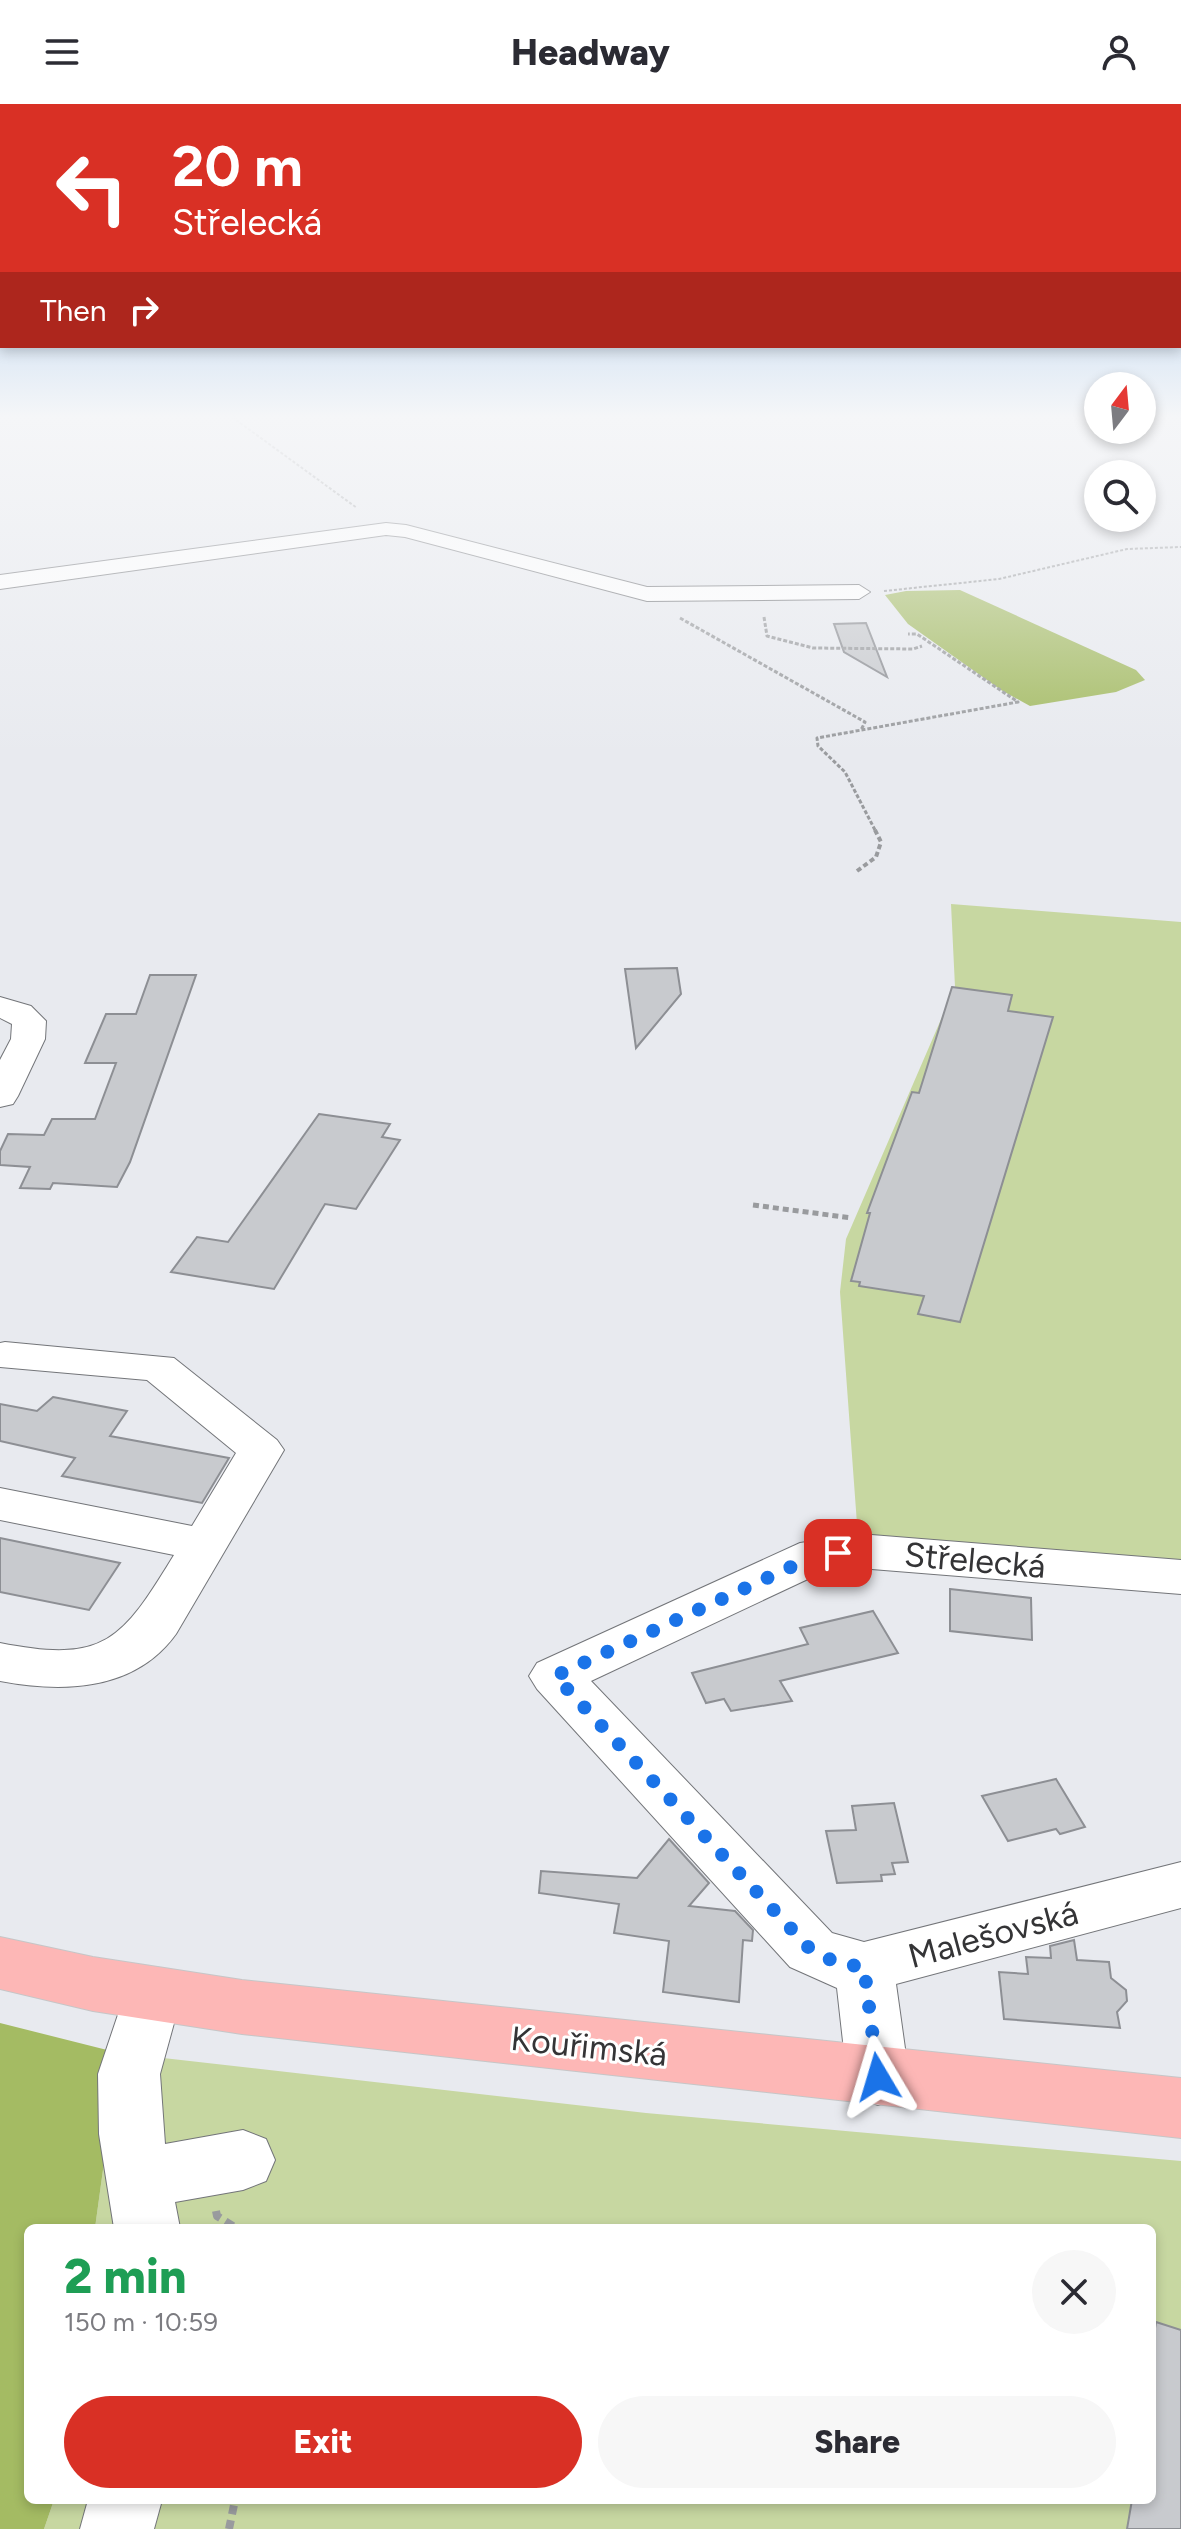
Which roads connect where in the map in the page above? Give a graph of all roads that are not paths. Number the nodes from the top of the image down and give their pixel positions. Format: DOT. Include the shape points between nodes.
graph roads {
  1 [pos="378,530"];
  2 [pos="398,530"];
  3 [pos="0,582"];
  4 [pos="859,592"];
  5 [pos="0,1007"];
  6 [pos="0,1096"];
  7 [pos="5,1355"];
  8 [pos="0,1504"];
  9 [pos="204,1545"];
  10 [pos="1181,1577"];
  11 [pos="0,1662"];
  12 [pos="1181,1885"];
  13 [pos="0,1963"];
  14 [pos="864,1967"];
  15 [pos="152,1994"];
  16 [pos="878,2077"];
  17 [pos="1181,2108"];
  18 [pos="243,2160"];
  19 [pos="143,2203"];
  20 [pos="124,2504"];
  21 [pos="117,2529"];
  1 -- 3 [label="street"];
  2 -- 4 [label="street" via="626,590 674,595"];
  5 -- 6 [label="street" via="29,1021 28,1039"];
  7 -- 9 [label="street" via="159,1368 261,1450"];
  8 -- 9 [label="street"];
  9 -- 11 [label="street" via="162,1617 136,1646 84,1668 54,1671"];
  10 -- 14 [label="street, Střelecká" via="859,1551 817,1555 555,1676 811,1950 837,1963"];
  12 -- 14 [label="street, Malešovská"];
  13 -- 15 [label="main road, Kouřimská"];
  14 -- 16 [label="street"];
  15 -- 16 [label="main road, Kouřimská"];
  15 -- 19 [label="street" via="129,2074 131,2134"];
  16 -- 17 [label="main road, Kouřimská"];
  18 -- 19 [label="street"];
  20 -- 21 [label="street"];
}
